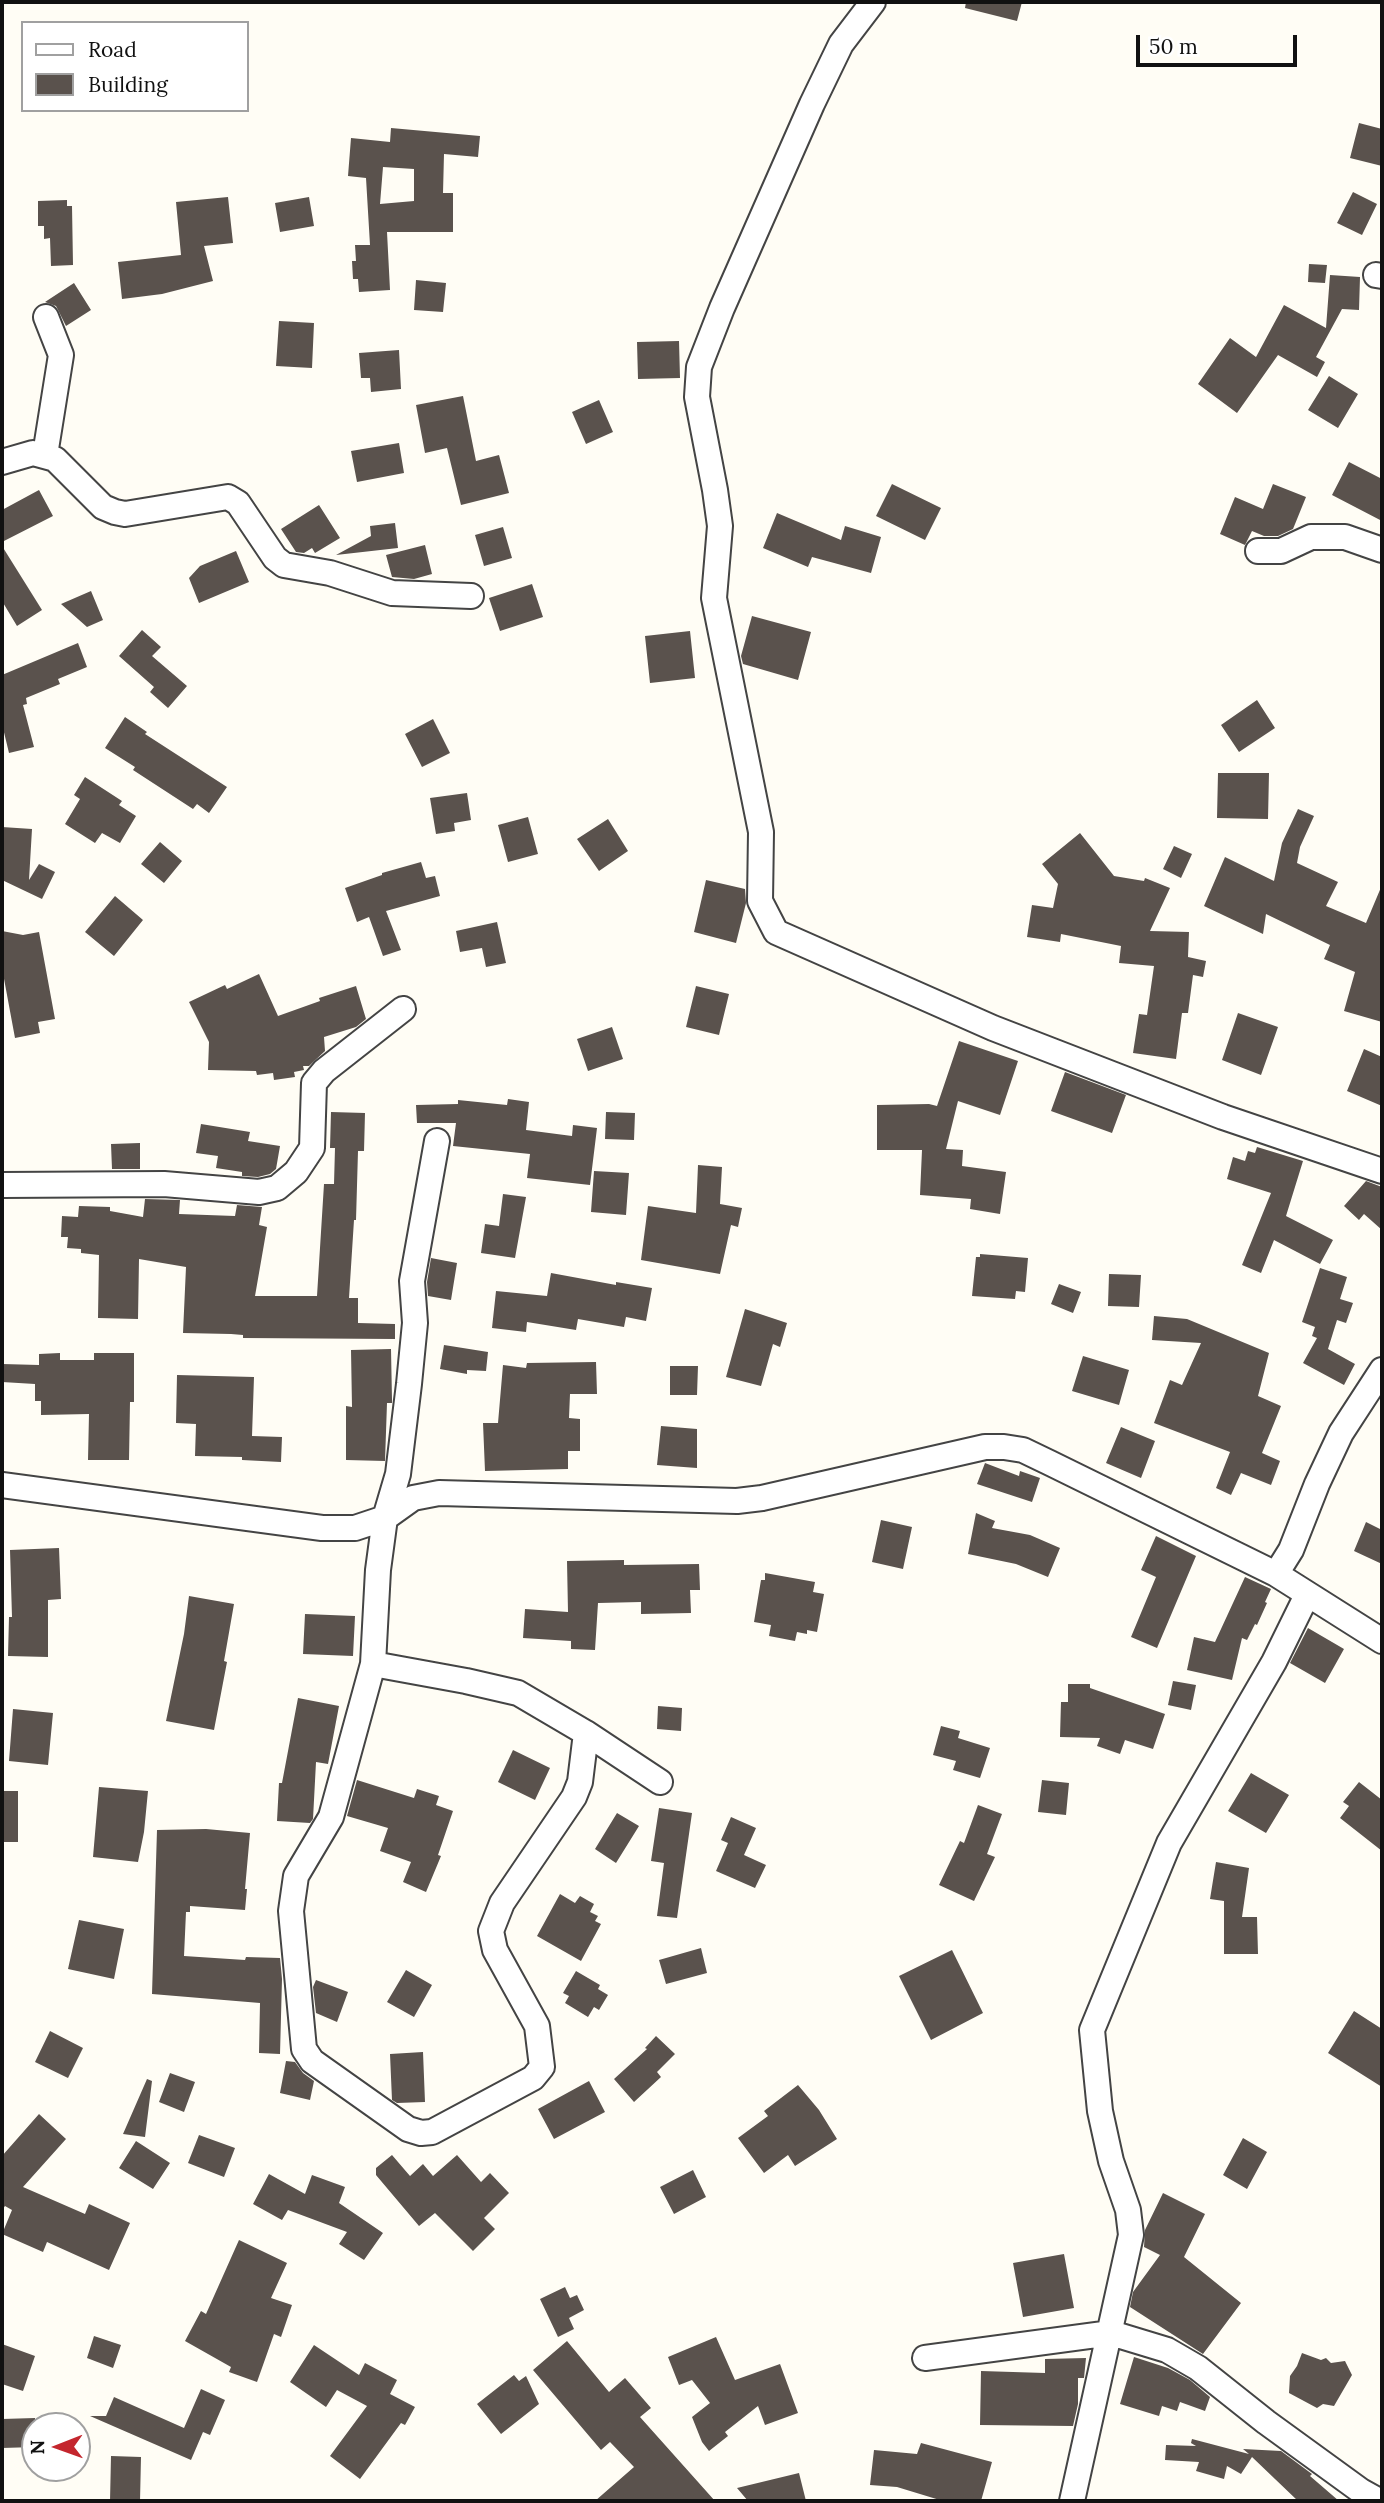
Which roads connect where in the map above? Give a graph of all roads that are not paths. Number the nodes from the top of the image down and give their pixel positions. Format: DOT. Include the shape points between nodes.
graph roads {
  1 [pos="873,2"];
  2 [pos="46,317"];
  3 [pos="45,455"];
  4 [pos="2,462"];
  5 [pos="1382,550"];
  6 [pos="1258,551"];
  7 [pos="471,596"];
  8 [pos="403,1009"];
  9 [pos="437,1141"];
  10 [pos="1382,1171"];
  11 [pos="2,1185"];
  12 [pos="1382,1370"];
  13 [pos="2,1485"];
  14 [pos="385,1518"];
  15 [pos="1276,1574"];
  16 [pos="1307,1595"];
  17 [pos="1382,1641"];
  18 [pos="373,1664"];
  19 [pos="586,1733"];
  20 [pos="660,1782"];
  21 [pos="1111,2333"];
  22 [pos="925,2358"];
  23 [pos="1072,2501"];
  24 [pos="1379,2501"];
  1 -- 10 [label="street" via="841,44 699,367 697,397 720,526 714,598 761,832 760,901 776,932 993,1028"];
  2 -- 3 [label="street" via="61,355"];
  3 -- 4 [label="street" via="33,453"];
  3 -- 7 [label="street" via="55,459 103,507 116,512 228,498 237,503 284,565 330,573 392,593"];
  5 -- 6 [label="street" via="1345,537 1311,537 1281,551"];
  8 -- 11 [label="street" via="314,1083 312,1148 296,1172 276,1188 259,1192 164,1184"];
  9 -- 14 [label="street" via="412,1280 415,1323 398,1474"];
  12 -- 15 [label="street" via="1341,1433 1291,1550"];
  13 -- 14 [label="street" via="322,1528 355,1528"];
  14 -- 15 [label="street" via="413,1498 439,1493 750,1499 985,1447 1004,1447 1023,1450"];
  14 -- 18 [label="street"];
  15 -- 16 [label="street"];
  16 -- 17 [label="street"];
  16 -- 21 [label="street" via="1275,1662 1169,1843 1092,2029 1100,2110 1131,2235"];
  18 -- 19 [label="street" via="518,1693"];
  18 -- 19 [label="street" via="331,1817 296,1877 291,1910 304,2049 312,2061 408,2129 432,2132 533,2078 542,2067 537,2026 495,1950 491,1931 502,1903 574,1797"];
  19 -- 20 [label="street"];
  21 -- 22 [label="street"];
  21 -- 23 [label="street"];
  21 -- 24 [label="street" via="1167,2350 1198,2368"];
}
